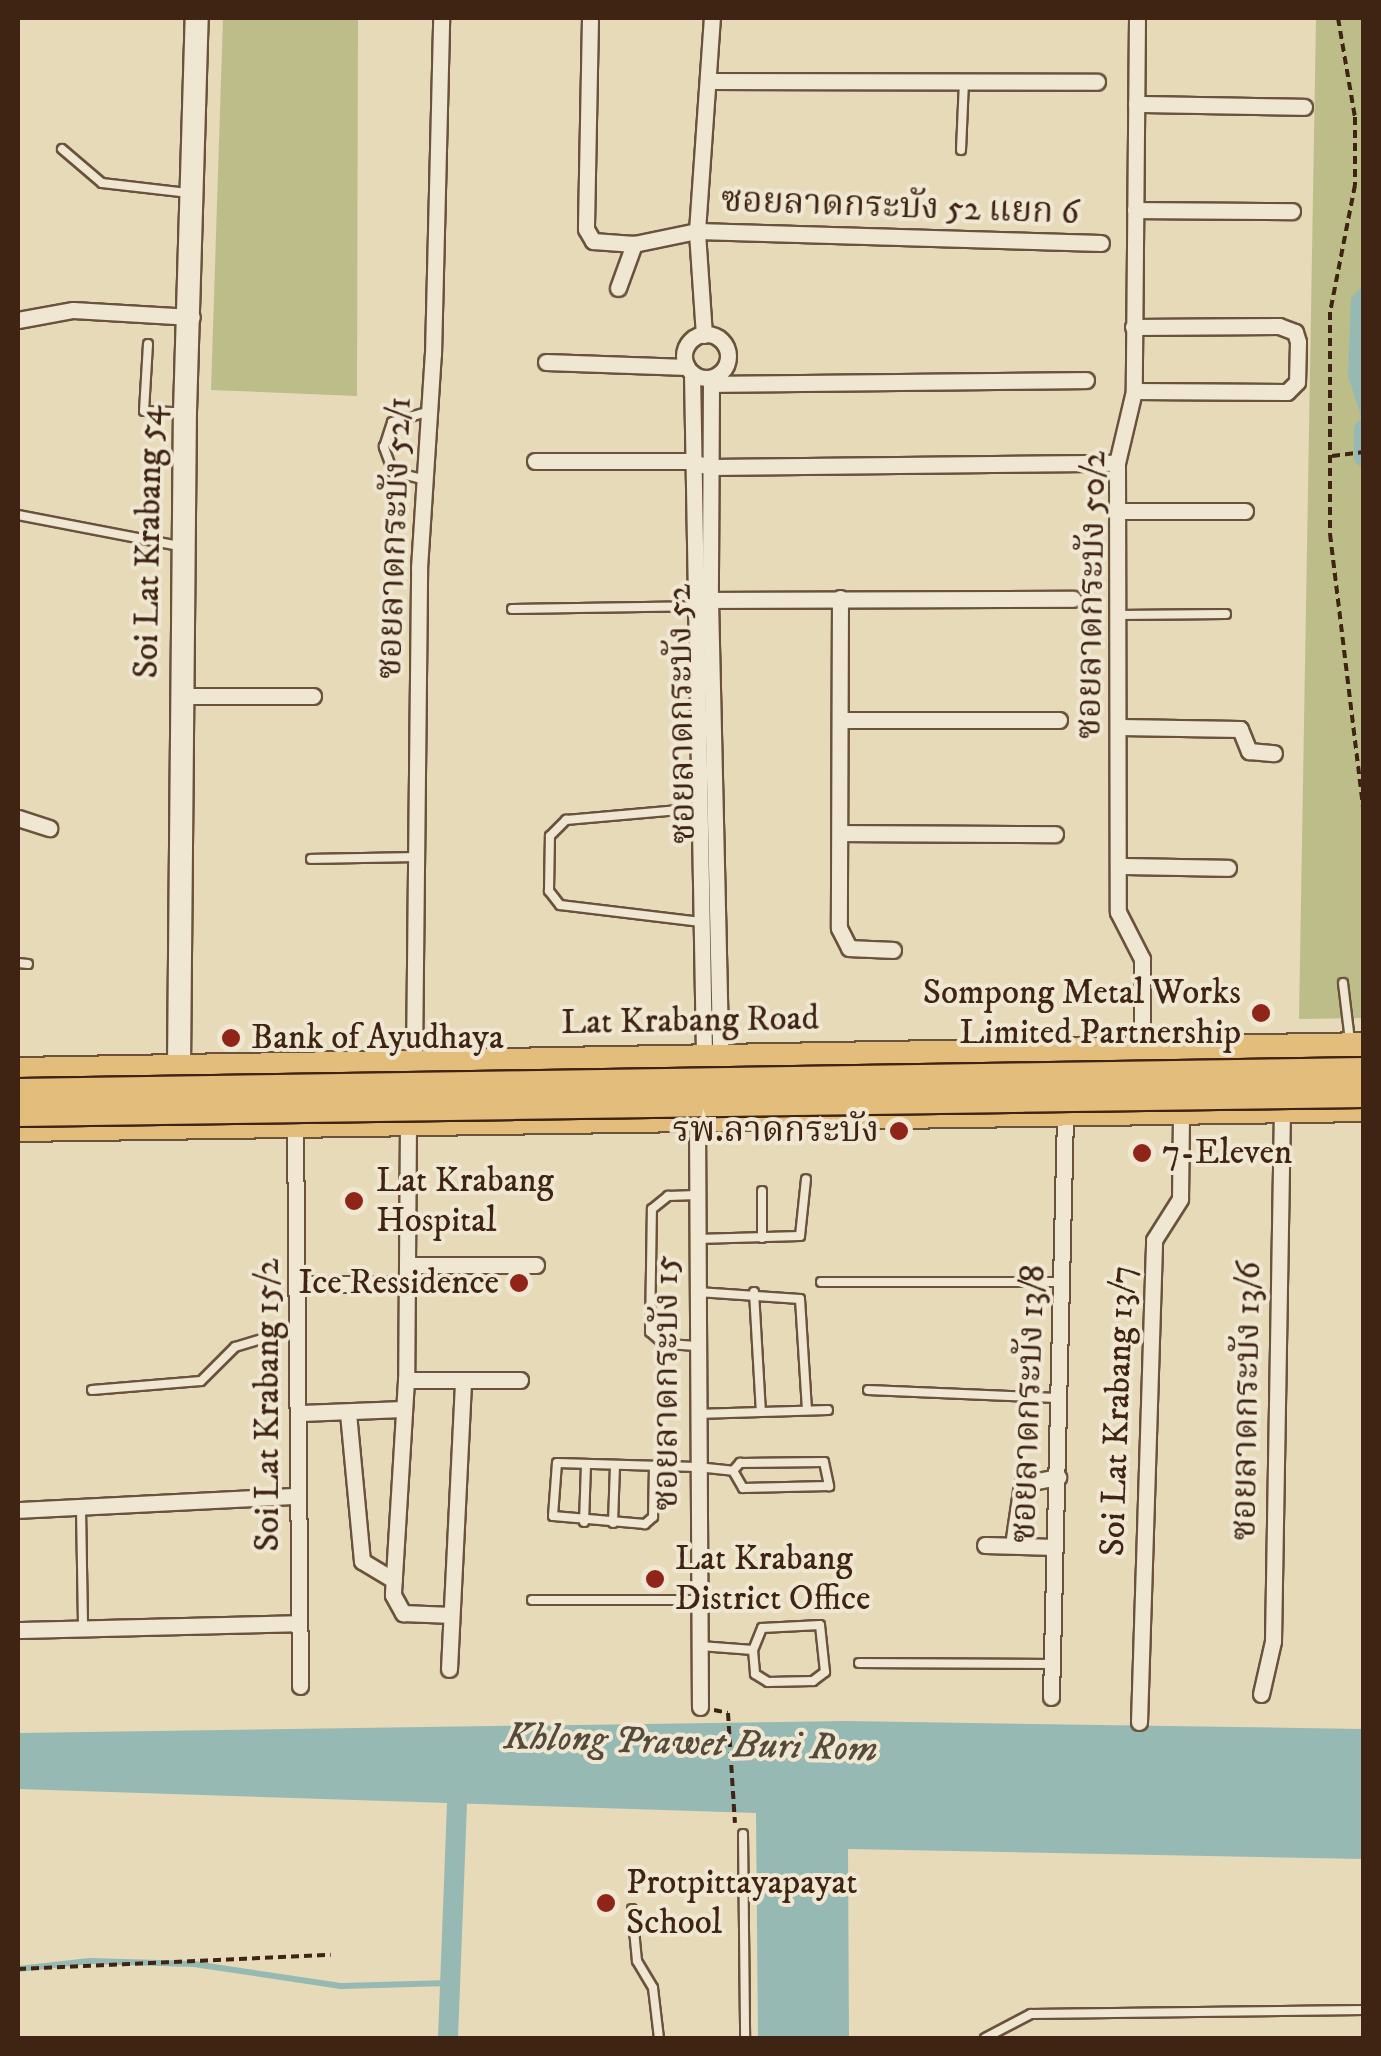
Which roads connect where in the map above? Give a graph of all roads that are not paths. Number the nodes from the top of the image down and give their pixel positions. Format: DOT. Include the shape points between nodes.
graph roads {
  1 [pos="197,18"];
  2 [pos="441,18"];
  3 [pos="590,18"];
  4 [pos="712,18"];
  5 [pos="1136,18"];
  6 [pos="712,80"];
  7 [pos="964,82"];
  8 [pos="1097,82"];
  9 [pos="1136,104"];
  10 [pos="1304,108"];
  11 [pos="62,149"];
  12 [pos="962,150"];
  13 [pos="193,193"];
  14 [pos="1135,210"];
  15 [pos="1292,211"];
  16 [pos="698,231"];
  17 [pos="1101,243"];
  18 [pos="634,244"];
  19 [pos="618,288"];
  20 [pos="192,316"];
  21 [pos="18,320"];
  22 [pos="1133,326"];
  23 [pos="704,335"];
  24 [pos="148,344"];
  25 [pos="546,362"];
  26 [pos="690,370"];
  27 [pos="714,379"];
  28 [pos="1086,380"];
  29 [pos="1134,391"];
  30 [pos="185,412"];
  31 [pos="426,412"];
  32 [pos="535,461"];
  33 [pos="1117,463"];
  34 [pos="702,465"];
  35 [pos="422,479"];
  36 [pos="1117,511"];
  37 [pos="1245,511"];
  38 [pos="18,515"];
  39 [pos="184,546"];
  40 [pos="840,598"];
  41 [pos="1073,599"];
  42 [pos="710,600"];
  43 [pos="693,606"];
  44 [pos="512,609"];
  45 [pos="1226,614"];
  46 [pos="1118,615"];
  47 [pos="182,696"];
  48 [pos="312,696"];
  49 [pos="841,720"];
  50 [pos="1060,720"];
  51 [pos="1120,727"];
  52 [pos="1274,753"];
  53 [pos="704,808"];
  54 [pos="18,818"];
  55 [pos="49,828"];
  56 [pos="840,833"];
  57 [pos="1055,834"];
  58 [pos="419,857"];
  59 [pos="311,859"];
  60 [pos="1118,866"];
  61 [pos="1228,868"];
  62 [pos="698,921"];
  63 [pos="715,925"];
  64 [pos="893,950"];
  65 [pos="18,963"];
  66 [pos="28,964"];
  67 [pos="1344,983"];
  68 [pos="1357,1046"];
  69 [pos="1142,1048"];
  70 [pos="712,1055"];
  71 [pos="414,1060"];
  72 [pos="179,1067"];
  73 [pos="18,1070"];
  74 [pos="1364,1070"];
  75 [pos="18,1091"];
  76 [pos="1364,1094"];
  77 [pos="1364,1108"];
  78 [pos="1282,1109"];
  79 [pos="1181,1110"];
  80 [pos="18,1113"];
  81 [pos="1065,1114"];
  82 [pos="697,1119"];
  83 [pos="408,1122"];
  84 [pos="296,1124"];
  85 [pos="179,1125"];
  86 [pos="18,1128"];
  87 [pos="806,1179"];
  88 [pos="762,1191"];
  89 [pos="697,1194"];
  90 [pos="762,1238"];
  91 [pos="697,1239"];
  92 [pos="408,1265"];
  93 [pos="536,1265"];
  94 [pos="821,1282"];
  95 [pos="1062,1282"];
  96 [pos="299,1284"];
  97 [pos="408,1284"];
  98 [pos="697,1292"];
  99 [pos="754,1292"];
  100 [pos="299,1327"];
  101 [pos="696,1346"];
  102 [pos="406,1380"];
  103 [pos="462,1380"];
  104 [pos="520,1380"];
  105 [pos="92,1390"];
  106 [pos="868,1390"];
  107 [pos="1061,1398"];
  108 [pos="403,1408"];
  109 [pos="808,1410"];
  110 [pos="828,1410"];
  111 [pos="760,1412"];
  112 [pos="348,1413"];
  113 [pos="301,1414"];
  114 [pos="696,1414"];
  115 [pos="586,1464"];
  116 [pos="615,1465"];
  117 [pos="654,1466"];
  118 [pos="698,1466"];
  119 [pos="733,1471"];
  120 [pos="1058,1477"];
  121 [pos="296,1496"];
  122 [pos="81,1508"];
  123 [pos="18,1510"];
  124 [pos="584,1522"];
  125 [pos="613,1523"];
  126 [pos="985,1545"];
  127 [pos="1013,1546"];
  128 [pos="1055,1547"];
  129 [pos="394,1580"];
  130 [pos="532,1600"];
  131 [pos="698,1600"];
  132 [pos="451,1615"];
  133 [pos="299,1623"];
  134 [pos="84,1629"];
  135 [pos="18,1630"];
  136 [pos="699,1646"];
  137 [pos="752,1650"];
  138 [pos="859,1663"];
  139 [pos="1052,1664"];
  140 [pos="449,1669"];
  141 [pos="300,1686"];
  142 [pos="1261,1694"];
  143 [pos="1052,1697"];
  144 [pos="700,1708"];
  145 [pos="1139,1722"];
  146 [pos="743,1834"];
  147 [pos="632,1908"];
  148 [pos="1364,2010"];
  149 [pos="659,2038"];
  150 [pos="745,2038"];
  151 [pos="985,2038"];
  1 -- 13 [label="main road, Soi Lat Krabang 54"];
  2 -- 31 [label="street, ซอยลาดกระบัง 52/1"];
  3 -- 18 [label="street" via="589,236 600,244"];
  4 -- 6 [label="street"];
  5 -- 9 [label="street, ซอยลาดกระบัง 50/2"];
  6 -- 7 [label="street"];
  6 -- 16 [label="street"];
  7 -- 8 [label="street"];
  7 -- 12 [label="lane"];
  9 -- 10 [label="street"];
  9 -- 14 [label="street, ซอยลาดกระบัง 50/2"];
  11 -- 13 [label="lane" via="102,183"];
  13 -- 20 [label="main road, Soi Lat Krabang 54"];
  14 -- 15 [label="street"];
  14 -- 22 [label="street, ซอยลาดกระบัง 50/2"];
  16 -- 17 [label="street, ซอยลาดกระบัง 52 แยก 6"];
  16 -- 18 [label="street, ซอยลาดกระบัง 52 แยก 6"];
  16 -- 23 [label="street"];
  18 -- 19 [label="street"];
  20 -- 21 [label="street" via="73,310"];
  20 -- 30 [label="main road, Soi Lat Krabang 54"];
  22 -- 29 [label="street, ซอยลาดกระบัง 50/2"];
  22 -- 29 [label="street" via="1279,326 1298,342 1296,382 1287,392"];
  23 -- 26 [label="street, ซอยลาดกระบัง 52" via="689,343"];
  23 -- 27 [label="street, ซอยลาดกระบัง 52" via="726,349"];
  24 -- 30 [label="lane" via="144,411"];
  25 -- 26 [label="street"];
  26 -- 27 [label="street"];
  26 -- 34 [label="street, ซอยลาดกระบัง 52"];
  27 -- 28 [label="street"];
  27 -- 34 [label="street, ซอยลาดกระบัง 52"];
  29 -- 33 [label="street, ซอยลาดกระบัง 50/2"];
  30 -- 39 [label="main road, Soi Lat Krabang 54"];
  31 -- 35 [label="street, ซอยลาดกระบัง 52/1"];
  31 -- 35 [label="lane" via="399,416 384,446 393,472"];
  32 -- 34 [label="street"];
  33 -- 34 [label="street"];
  33 -- 36 [label="street, ซอยลาดกระบัง 50/2"];
  34 -- 42 [label="street, ซอยลาดกระบัง 52"];
  34 -- 43 [label="street, ซอยลาดกระบัง 52"];
  35 -- 58 [label="street, ซอยลาดกระบัง 52/1"];
  36 -- 37 [label="street"];
  36 -- 46 [label="street, ซอยลาดกระบัง 50/2"];
  38 -- 39 [label="lane"];
  39 -- 47 [label="main road, Soi Lat Krabang 54"];
  40 -- 41 [label="street"];
  40 -- 42 [label="street"];
  40 -- 49 [label="street"];
  42 -- 43 [label="street"];
  42 -- 53 [label="street, ซอยลาดกระบัง 52"];
  43 -- 44 [label="lane"];
  43 -- 53 [label="street, ซอยลาดกระบัง 52"];
  45 -- 46 [label="lane"];
  46 -- 51 [label="street, ซอยลาดกระบัง 50/2"];
  47 -- 48 [label="street"];
  47 -- 72 [label="main road, Soi Lat Krabang 54"];
  49 -- 50 [label="street"];
  49 -- 56 [label="street"];
  51 -- 52 [label="street" via="1240,729 1249,751"];
  51 -- 60 [label="street, ซอยลาดกระบัง 50/2"];
  53 -- 62 [label="street, ซอยลาดกระบัง 52"];
  53 -- 62 [label="lane" via="566,820 550,836 549,891 560,905"];
  53 -- 63 [label="street, ซอยลาดกระบัง 52"];
  54 -- 55 [label="street"];
  56 -- 57 [label="street"];
  56 -- 64 [label="street" via="841,940 856,950"];
  58 -- 59 [label="lane"];
  58 -- 71 [label="street, ซอยลาดกระบัง 52/1"];
  60 -- 61 [label="street"];
  60 -- 69 [label="street, ซอยลาดกระบัง 50/2" via="1118,918 1142,959"];
  62 -- 63 [label="lane"];
  62 -- 70 [label="street, ซอยลาดกระบัง 52"];
  63 -- 70 [label="street, ซอยลาดกระบัง 52"];
  65 -- 66 [label="lane"];
  67 -- 68 [label="lane"];
  68 -- 69 [label="main road, Lat Krabang Road"];
  69 -- 70 [label="main road, Lat Krabang Road"];
  70 -- 71 [label="main road, Lat Krabang Road"];
  71 -- 72 [label="main road, Lat Krabang Road"];
  72 -- 73 [label="main road, Lat Krabang Road"];
  72 -- 85 [label="main road"];
  74 -- 75 [label="main road, bridge"];
  76 -- 80 [label="main road, bridge"];
  77 -- 78 [label="main road"];
  78 -- 79 [label="main road"];
  78 -- 142 [label="street, ซอยลาดกระบัง 13/6" via="1273,1641"];
  79 -- 81 [label="main road"];
  79 -- 145 [label="street, Soi Lat Krabang 13/7" via="1180,1200 1154,1240"];
  81 -- 82 [label="main road"];
  81 -- 95 [label="street, ซอยลาดกระบัง 13/8"];
  82 -- 83 [label="main road"];
  82 -- 89 [label="street, ซอยลาดกระบัง 15"];
  83 -- 84 [label="main road"];
  83 -- 92 [label="street"];
  84 -- 85 [label="main road"];
  84 -- 96 [label="street, Soi Lat Krabang 15/2"];
  85 -- 86 [label="main road"];
  87 -- 90 [label="lane" via="800,1236"];
  88 -- 90 [label="lane"];
  89 -- 91 [label="street, ซอยลาดกระบัง 15"];
  89 -- 101 [label="lane" via="668,1196 652,1209 650,1332 664,1344"];
  90 -- 91 [label="lane"];
  91 -- 98 [label="street, ซอยลาดกระบัง 15"];
  92 -- 93 [label="street"];
  92 -- 97 [label="street"];
  94 -- 95 [label="lane"];
  95 -- 107 [label="street, ซอยลาดกระบัง 13/8"];
  96 -- 97 [label="street"];
  96 -- 100 [label="street, Soi Lat Krabang 15/2"];
  97 -- 102 [label="street"];
  98 -- 99 [label="lane"];
  98 -- 101 [label="street, ซอยลาดกระบัง 15"];
  99 -- 109 [label="lane" via="800,1299"];
  99 -- 111 [label="lane"];
  100 -- 105 [label="lane" via="235,1347 201,1381"];
  100 -- 113 [label="street, Soi Lat Krabang 15/2"];
  101 -- 114 [label="street, ซอยลาดกระบัง 15"];
  102 -- 103 [label="street"];
  102 -- 108 [label="street"];
  103 -- 104 [label="street"];
  103 -- 132 [label="street"];
  106 -- 107 [label="lane"];
  107 -- 120 [label="street, ซอยลาดกระบัง 13/8"];
  108 -- 112 [label="street"];
  108 -- 129 [label="street"];
  109 -- 110 [label="lane"];
  109 -- 111 [label="lane"];
  111 -- 114 [label="lane"];
  112 -- 113 [label="street"];
  112 -- 129 [label="street" via="362,1561"];
  113 -- 121 [label="street, Soi Lat Krabang 15/2"];
  114 -- 118 [label="street, ซอยลาดกระบัง 15"];
  115 -- 116 [label="lane"];
  115 -- 124 [label="lane"];
  115 -- 124 [label="lane" via="554,1466 555,1519"];
  116 -- 117 [label="lane"];
  116 -- 125 [label="lane"];
  117 -- 118 [label="lane"];
  117 -- 125 [label="lane" via="650,1522"];
  118 -- 119 [label="lane"];
  118 -- 131 [label="street, ซอยลาดกระบัง 15"];
  119 -- 119 [label="lane" via="744,1488 829,1486 824,1462 740,1463"];
  120 -- 127 [label="street" via="1022,1484"];
  120 -- 128 [label="street, ซอยลาดกระบัง 13/8"];
  121 -- 122 [label="street"];
  121 -- 133 [label="street, Soi Lat Krabang 15/2"];
  122 -- 123 [label="street"];
  122 -- 134 [label="lane"];
  124 -- 125 [label="lane"];
  126 -- 127 [label="street"];
  127 -- 128 [label="street"];
  128 -- 139 [label="street, ซอยลาดกระบัง 13/8"];
  129 -- 132 [label="street" via="398,1610"];
  130 -- 131 [label="lane"];
  131 -- 136 [label="street, ซอยลาดกระบัง 15"];
  132 -- 140 [label="street"];
  133 -- 134 [label="street"];
  133 -- 141 [label="street, Soi Lat Krabang 15/2"];
  134 -- 135 [label="street"];
  136 -- 137 [label="lane"];
  136 -- 144 [label="street, ซอยลาดกระบัง 15"];
  137 -- 137 [label="lane" via="762,1628 820,1625 826,1672 814,1680 768,1682 755,1674"];
  138 -- 139 [label="lane"];
  139 -- 143 [label="street, ซอยลาดกระบัง 13/8"];
  146 -- 150 [label="lane"];
  147 -- 149 [label="lane" via="636,1961 653,1988"];
  148 -- 151 [label="lane" via="1031,2014"];
}
